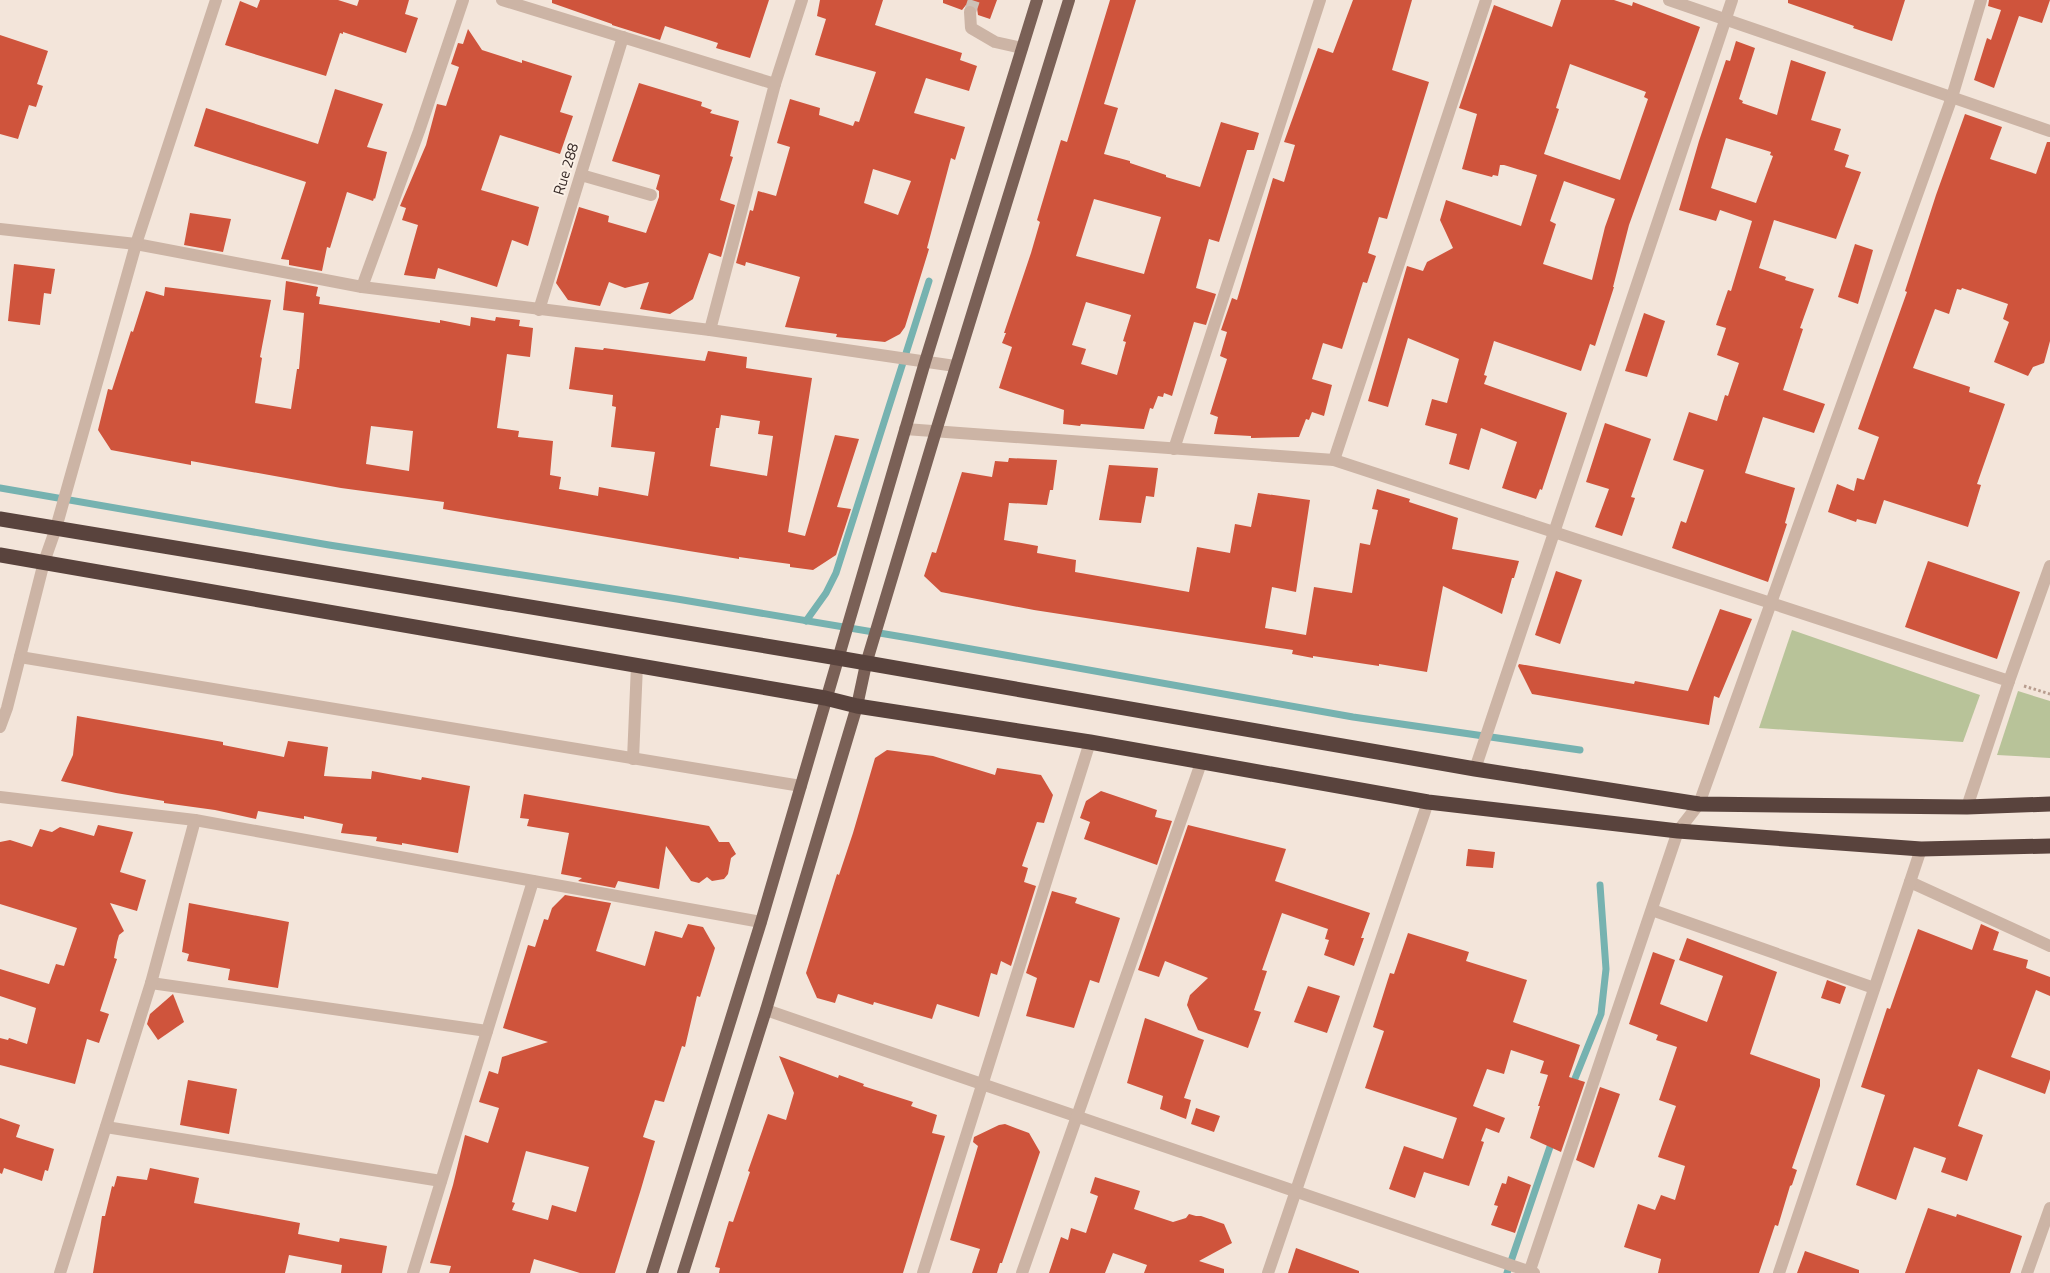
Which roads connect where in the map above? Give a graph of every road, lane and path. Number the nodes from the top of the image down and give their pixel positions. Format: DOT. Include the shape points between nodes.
graph roads {
  1 [pos="216,0"];
  2 [pos="463,0"];
  3 [pos="502,0"];
  4 [pos="802,0"];
  5 [pos="1037,0"];
  6 [pos="1069,0"];
  7 [pos="1320,0"];
  8 [pos="1486,0"];
  9 [pos="1669,0"];
  10 [pos="1732,0"];
  11 [pos="1981,0"];
  12 [pos="970,12"];
  13 [pos="1726,18"];
  14 [pos="623,37"];
  15 [pos="1022,48"];
  16 [pos="776,84"];
  17 [pos="1952,97"];
  18 [pos="2050,130"];
  19 [pos="581,175"];
  20 [pos="651,195"];
  21 [pos="0,229"];
  22 [pos="136,244"];
  23 [pos="362,287"];
  24 [pos="539,310"];
  25 [pos="710,330"];
  26 [pos="925,362"];
  27 [pos="955,366"];
  28 [pos="905,429"];
  29 [pos="936,431"];
  30 [pos="1174,448"];
  31 [pos="1334,460"];
  32 [pos="0,519"];
  33 [pos="56,528"];
  34 [pos="1554,532"];
  35 [pos="0,555"];
  36 [pos="44,562"];
  37 [pos="2050,566"];
  38 [pos="1771,602"];
  39 [pos="20,657"];
  40 [pos="838,658"];
  41 [pos="866,664"];
  42 [pos="637,665"];
  43 [pos="2009,681"];
  44 [pos="2050,694"];
  45 [pos="825,698"];
  46 [pos="857,706"];
  47 [pos="0,727"];
  48 [pos="1090,742"];
  49 [pos="633,758"];
  50 [pos="1201,763"];
  51 [pos="1475,769"];
  52 [pos="801,786"];
  53 [pos="0,796"];
  54 [pos="1428,802"];
  55 [pos="1699,804"];
  56 [pos="2050,804"];
  57 [pos="1967,807"];
  58 [pos="194,820"];
  59 [pos="1678,831"];
  60 [pos="2050,846"];
  61 [pos="1921,849"];
  62 [pos="533,881"];
  63 [pos="1910,882"];
  64 [pos="1652,910"];
  65 [pos="761,922"];
  66 [pos="2050,946"];
  67 [pos="151,983"];
  68 [pos="1874,988"];
  69 [pos="766,1010"];
  70 [pos="487,1031"];
  71 [pos="982,1084"];
  72 [pos="1077,1116"];
  73 [pos="106,1127"];
  74 [pos="441,1181"];
  75 [pos="1295,1191"];
  76 [pos="2050,1208"];
  77 [pos="1531,1272"];
  78 [pos="60,1273"];
  79 [pos="412,1273"];
  80 [pos="652,1273"];
  81 [pos="683,1273"];
  82 [pos="923,1273"];
  83 [pos="1022,1273"];
  84 [pos="1268,1273"];
  85 [pos="1779,1273"];
  86 [pos="2027,1273"];
  1 -- 22 [label="street"];
  2 -- 23 [label="street"];
  3 -- 14 [label="street"];
  4 -- 16 [label="street"];
  5 -- 15 [label="main road"];
  6 -- 27 [label="main road"];
  7 -- 30 [label="street"];
  8 -- 31 [label="street"];
  9 -- 13 [label="street"];
  10 -- 13 [label="street"];
  11 -- 17 [label="street"];
  12 -- 15 [label="street" via="971,28 995,42"];
  13 -- 17 [label="street"];
  13 -- 34 [label="street"];
  14 -- 16 [label="street"];
  14 -- 19 [label="street, Rue 288"];
  15 -- 26 [label="main road"];
  16 -- 25 [label="street"];
  17 -- 18 [label="street"];
  17 -- 38 [label="street"];
  19 -- 20 [label="street"];
  19 -- 24 [label="street, Rue 288"];
  21 -- 22 [label="street"];
  22 -- 23 [label="street"];
  22 -- 33 [label="street"];
  23 -- 24 [label="street"];
  24 -- 25 [label="street"];
  25 -- 26 [label="street"];
  26 -- 27 [label="street"];
  26 -- 28 [label="main road"];
  27 -- 29 [label="main road"];
  28 -- 29 [label="street"];
  28 -- 40 [label="main road"];
  29 -- 30 [label="street"];
  29 -- 41 [label="main road"];
  30 -- 31 [label="street"];
  31 -- 34 [label="street"];
  32 -- 33 [label="highway"];
  33 -- 36 [label="street"];
  33 -- 40 [label="highway"];
  34 -- 38 [label="street"];
  34 -- 51 [label="street"];
  35 -- 36 [label="highway"];
  36 -- 39 [label="street"];
  36 -- 42 [label="highway"];
  37 -- 43 [label="street"];
  38 -- 43 [label="street"];
  38 -- 55 [label="street"];
  39 -- 47 [label="street"];
  39 -- 49 [label="street"];
  40 -- 41 [label="highway"];
  40 -- 45 [label="main road"];
  41 -- 46 [label="main road"];
  41 -- 51 [label="highway"];
  42 -- 45 [label="highway"];
  42 -- 49 [label="street"];
  43 -- 44 [label="path"];
  43 -- 57 [label="street"];
  45 -- 46 [label="highway"];
  45 -- 52 [label="main road"];
  46 -- 48 [label="highway"];
  46 -- 69 [label="main road"];
  48 -- 50 [label="highway"];
  48 -- 71 [label="street"];
  49 -- 52 [label="street"];
  50 -- 54 [label="highway"];
  50 -- 72 [label="street"];
  51 -- 55 [label="highway"];
  52 -- 65 [label="main road"];
  53 -- 58 [label="street"];
  54 -- 59 [label="highway"];
  54 -- 75 [label="street"];
  55 -- 57 [label="highway"];
  55 -- 59 [label="street"];
  56 -- 57 [label="highway"];
  58 -- 62 [label="street"];
  58 -- 67 [label="street"];
  59 -- 61 [label="highway"];
  59 -- 64 [label="street"];
  60 -- 61 [label="highway"];
  61 -- 63 [label="street"];
  62 -- 65 [label="street"];
  62 -- 70 [label="street"];
  63 -- 66 [label="street"];
  63 -- 68 [label="street"];
  64 -- 68 [label="street"];
  64 -- 77 [label="street"];
  65 -- 80 [label="main road"];
  67 -- 70 [label="street"];
  67 -- 73 [label="street"];
  68 -- 85 [label="street"];
  69 -- 71 [label="street"];
  69 -- 81 [label="main road"];
  70 -- 74 [label="street"];
  71 -- 72 [label="street"];
  71 -- 82 [label="street"];
  72 -- 75 [label="street"];
  72 -- 83 [label="street"];
  73 -- 74 [label="street"];
  73 -- 78 [label="street"];
  74 -- 79 [label="street"];
  75 -- 77 [label="street"];
  75 -- 84 [label="street"];
  76 -- 86 [label="street"];
}
